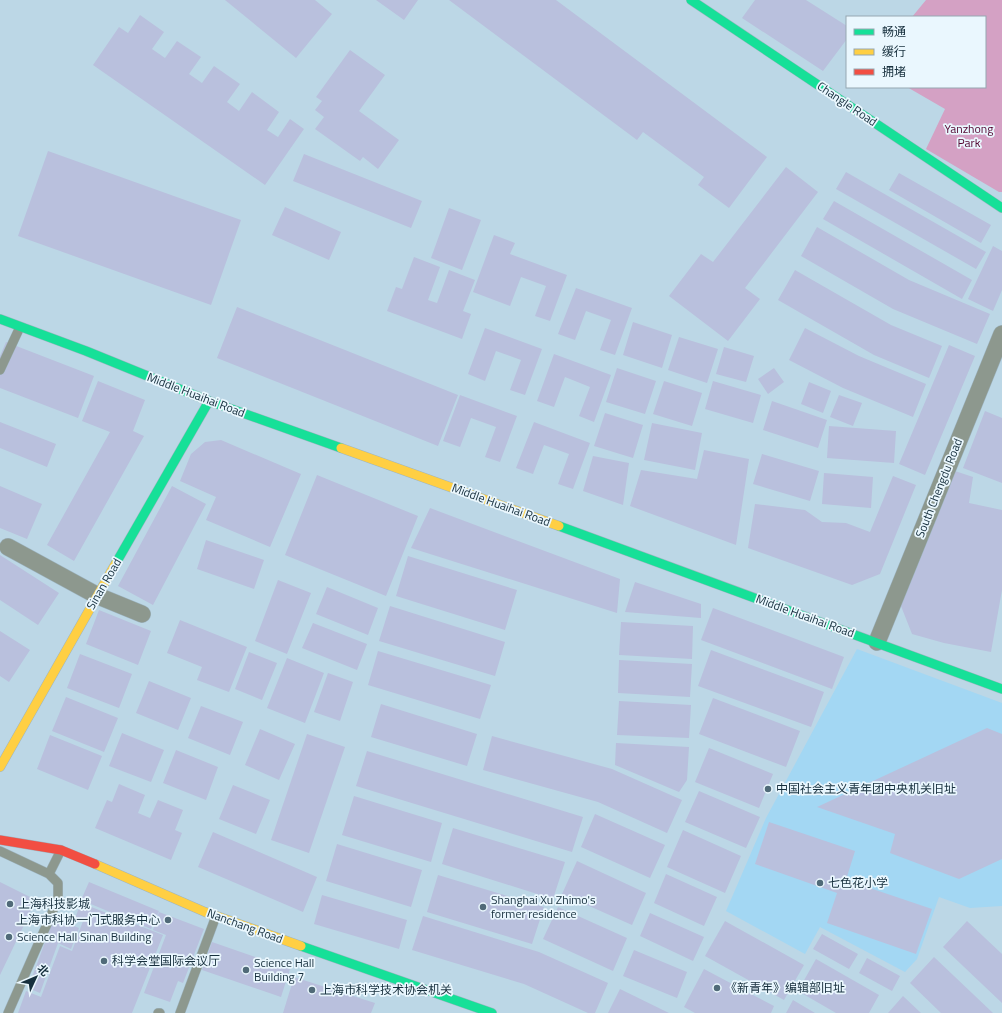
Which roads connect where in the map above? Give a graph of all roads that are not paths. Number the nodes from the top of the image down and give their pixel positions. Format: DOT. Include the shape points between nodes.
graph roads {
  1 [pos="691,0"];
  2 [pos="1002,208"];
  3 [pos="0,319"];
  4 [pos="20,327"];
  5 [pos="1002,334"];
  6 [pos="0,370"];
  7 [pos="209,401"];
  8 [pos="8,547"];
  9 [pos="98,596"];
  10 [pos="142,614"];
  11 [pos="877,642"];
  12 [pos="1002,689"];
  13 [pos="0,767"];
  14 [pos="0,840"];
  15 [pos="61,850"];
  16 [pos="0,851"];
  17 [pos="49,874"];
  18 [pos="216,916"];
  19 [pos="8,1013"];
  20 [pos="180,1013"];
  21 [pos="492,1013"];
  1 -- 2 [label="street, Changle Road"];
  3 -- 4 [label="street, Middle Huaihai Road"];
  4 -- 6 [label="lane"];
  4 -- 7 [label="street, Middle Huaihai Road"];
  5 -- 11 [label="street, South Chengdu Road"];
  7 -- 9 [label="street, Sinan Road"];
  7 -- 11 [label="street, Middle Huaihai Road"];
  8 -- 9 [label="street"];
  9 -- 10 [label="street"];
  9 -- 13 [label="street, Sinan Road"];
  11 -- 12 [label="street, Middle Huaihai Road"];
  14 -- 15 [label="street, Nanchang Road"];
  15 -- 17 [label="lane"];
  15 -- 18 [label="street, Nanchang Road"];
  16 -- 17 [label="lane"];
  17 -- 19 [label="lane" via="58,883 58,899"];
  18 -- 20 [label="lane"];
  18 -- 21 [label="street, Nanchang Road"];
}
